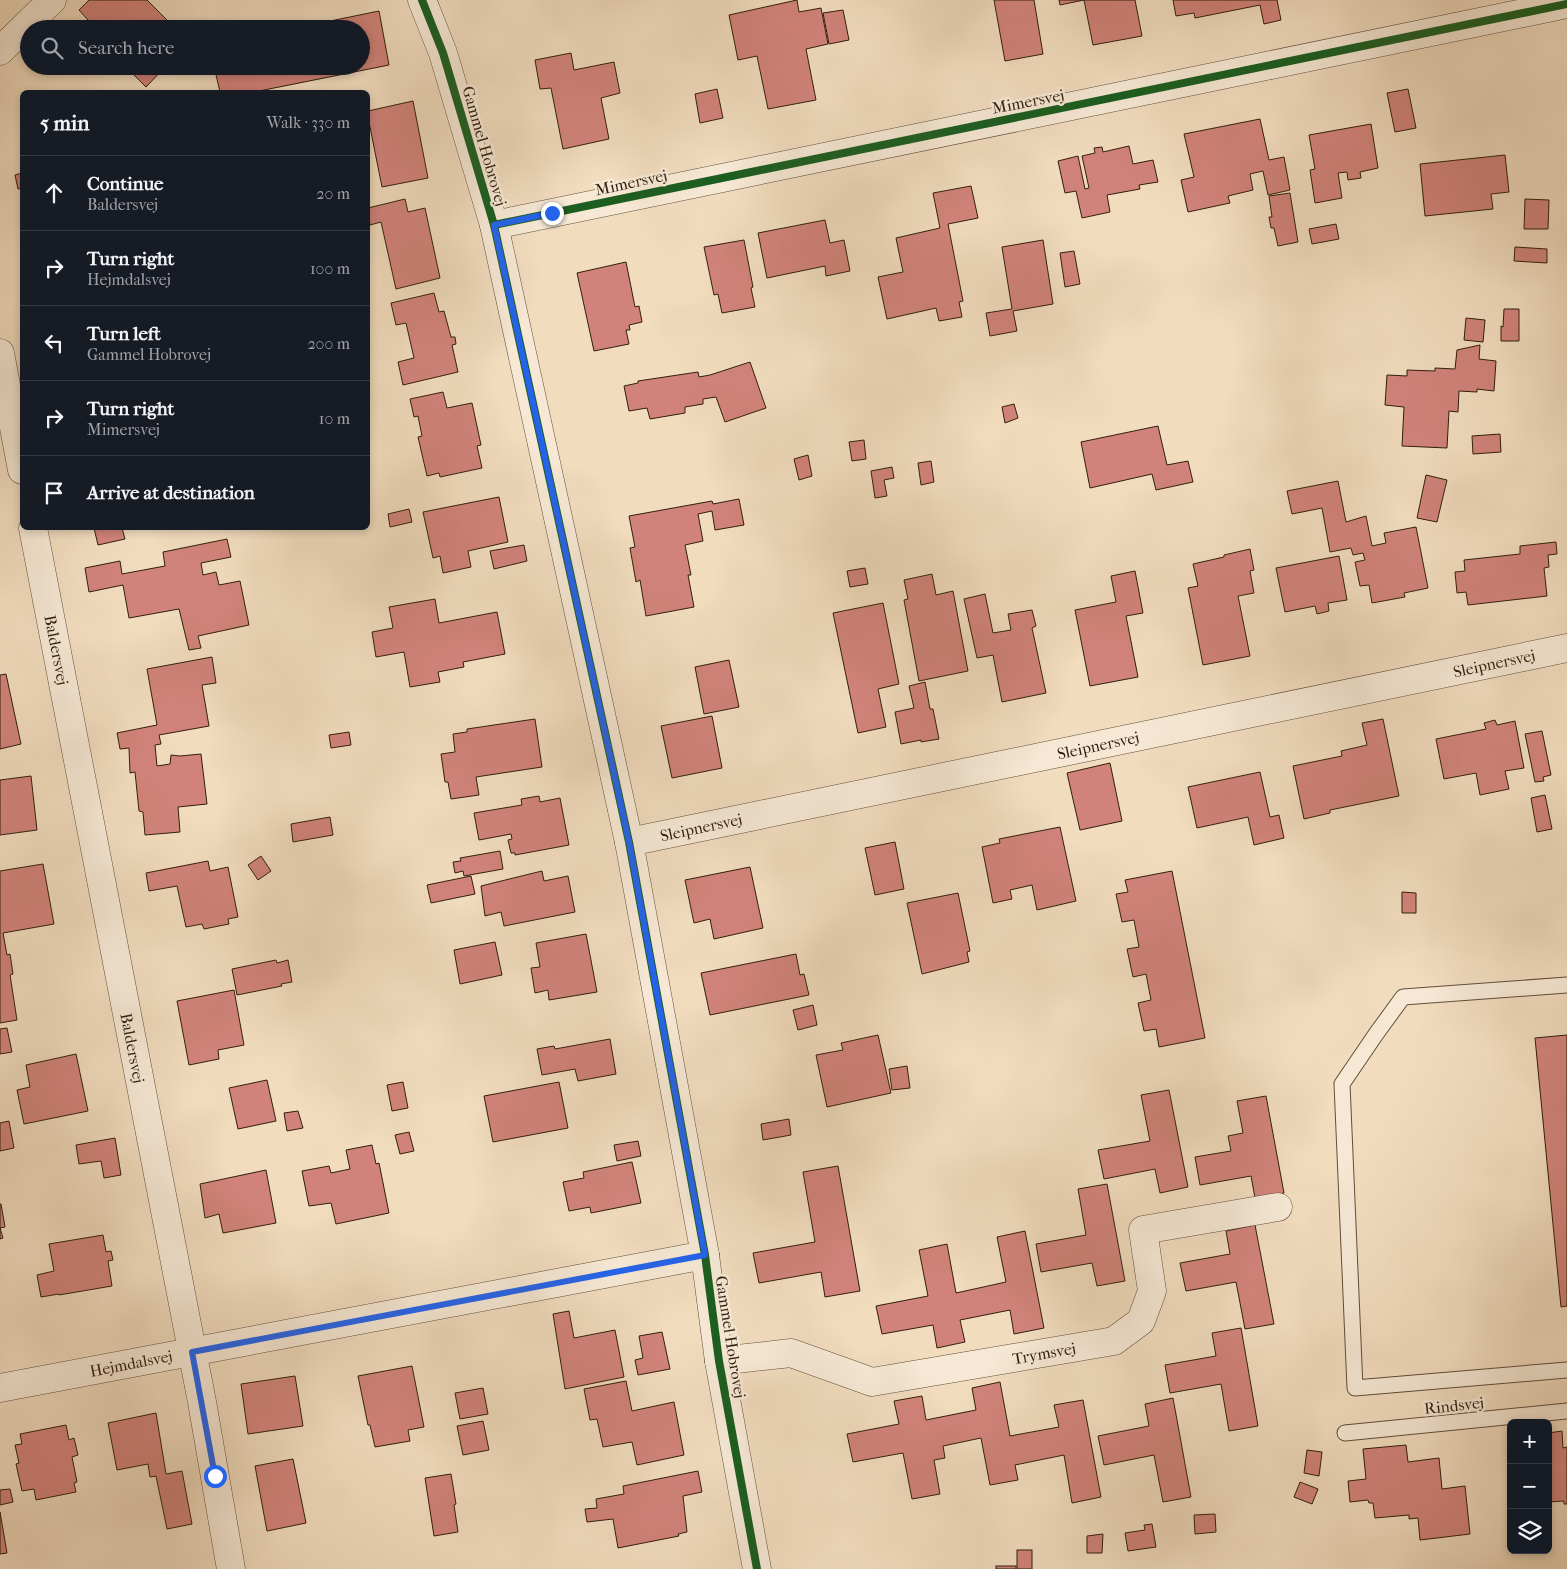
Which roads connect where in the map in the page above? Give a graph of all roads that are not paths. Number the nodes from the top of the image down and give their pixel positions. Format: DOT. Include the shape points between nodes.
graph roads {
  1 [pos="52,0"];
  2 [pos="422,0"];
  3 [pos="1567,4"];
  4 [pos="32,20"];
  5 [pos="20,31"];
  6 [pos="0,51"];
  7 [pos="494,225"];
  8 [pos="0,353"];
  9 [pos="20,459"];
  10 [pos="34,530"];
  11 [pos="1567,648"];
  12 [pos="629,842"];
  13 [pos="1567,985"];
  14 [pos="1278,1207"];
  15 [pos="705,1255"];
  16 [pos="192,1352"];
  17 [pos="719,1360"];
  18 [pos="1567,1370"];
  19 [pos="0,1388"];
  20 [pos="1567,1411"];
  21 [pos="1345,1433"];
  22 [pos="231,1569"];
  23 [pos="757,1569"];
  1 -- 4 [label="street"];
  2 -- 7 [label="street, Gammel Hobrovej" via="443,52"];
  3 -- 7 [label="street, Mimersvej"];
  5 -- 6 [label="street"];
  7 -- 12 [label="street, Gammel Hobrovej"];
  8 -- 9 [label="street"];
  10 -- 16 [label="street, Baldersvej"];
  11 -- 12 [label="street, Sleipnersvej"];
  12 -- 15 [label="street, Gammel Hobrovej"];
  13 -- 18 [label="lane" via="1403,997 1342,1084 1355,1388"];
  14 -- 17 [label="street, Trymsvej" via="1143,1230 1152,1291 1141,1320 1114,1341 872,1382 791,1354"];
  15 -- 16 [label="street, Hejmdalsvej"];
  15 -- 17 [label="street, Gammel Hobrovej"];
  16 -- 19 [label="street, Hejmdalsvej"];
  16 -- 22 [label="street, Baldersvej"];
  17 -- 23 [label="street, Gammel Hobrovej"];
  20 -- 21 [label="lane, Rindsvej"];
}
